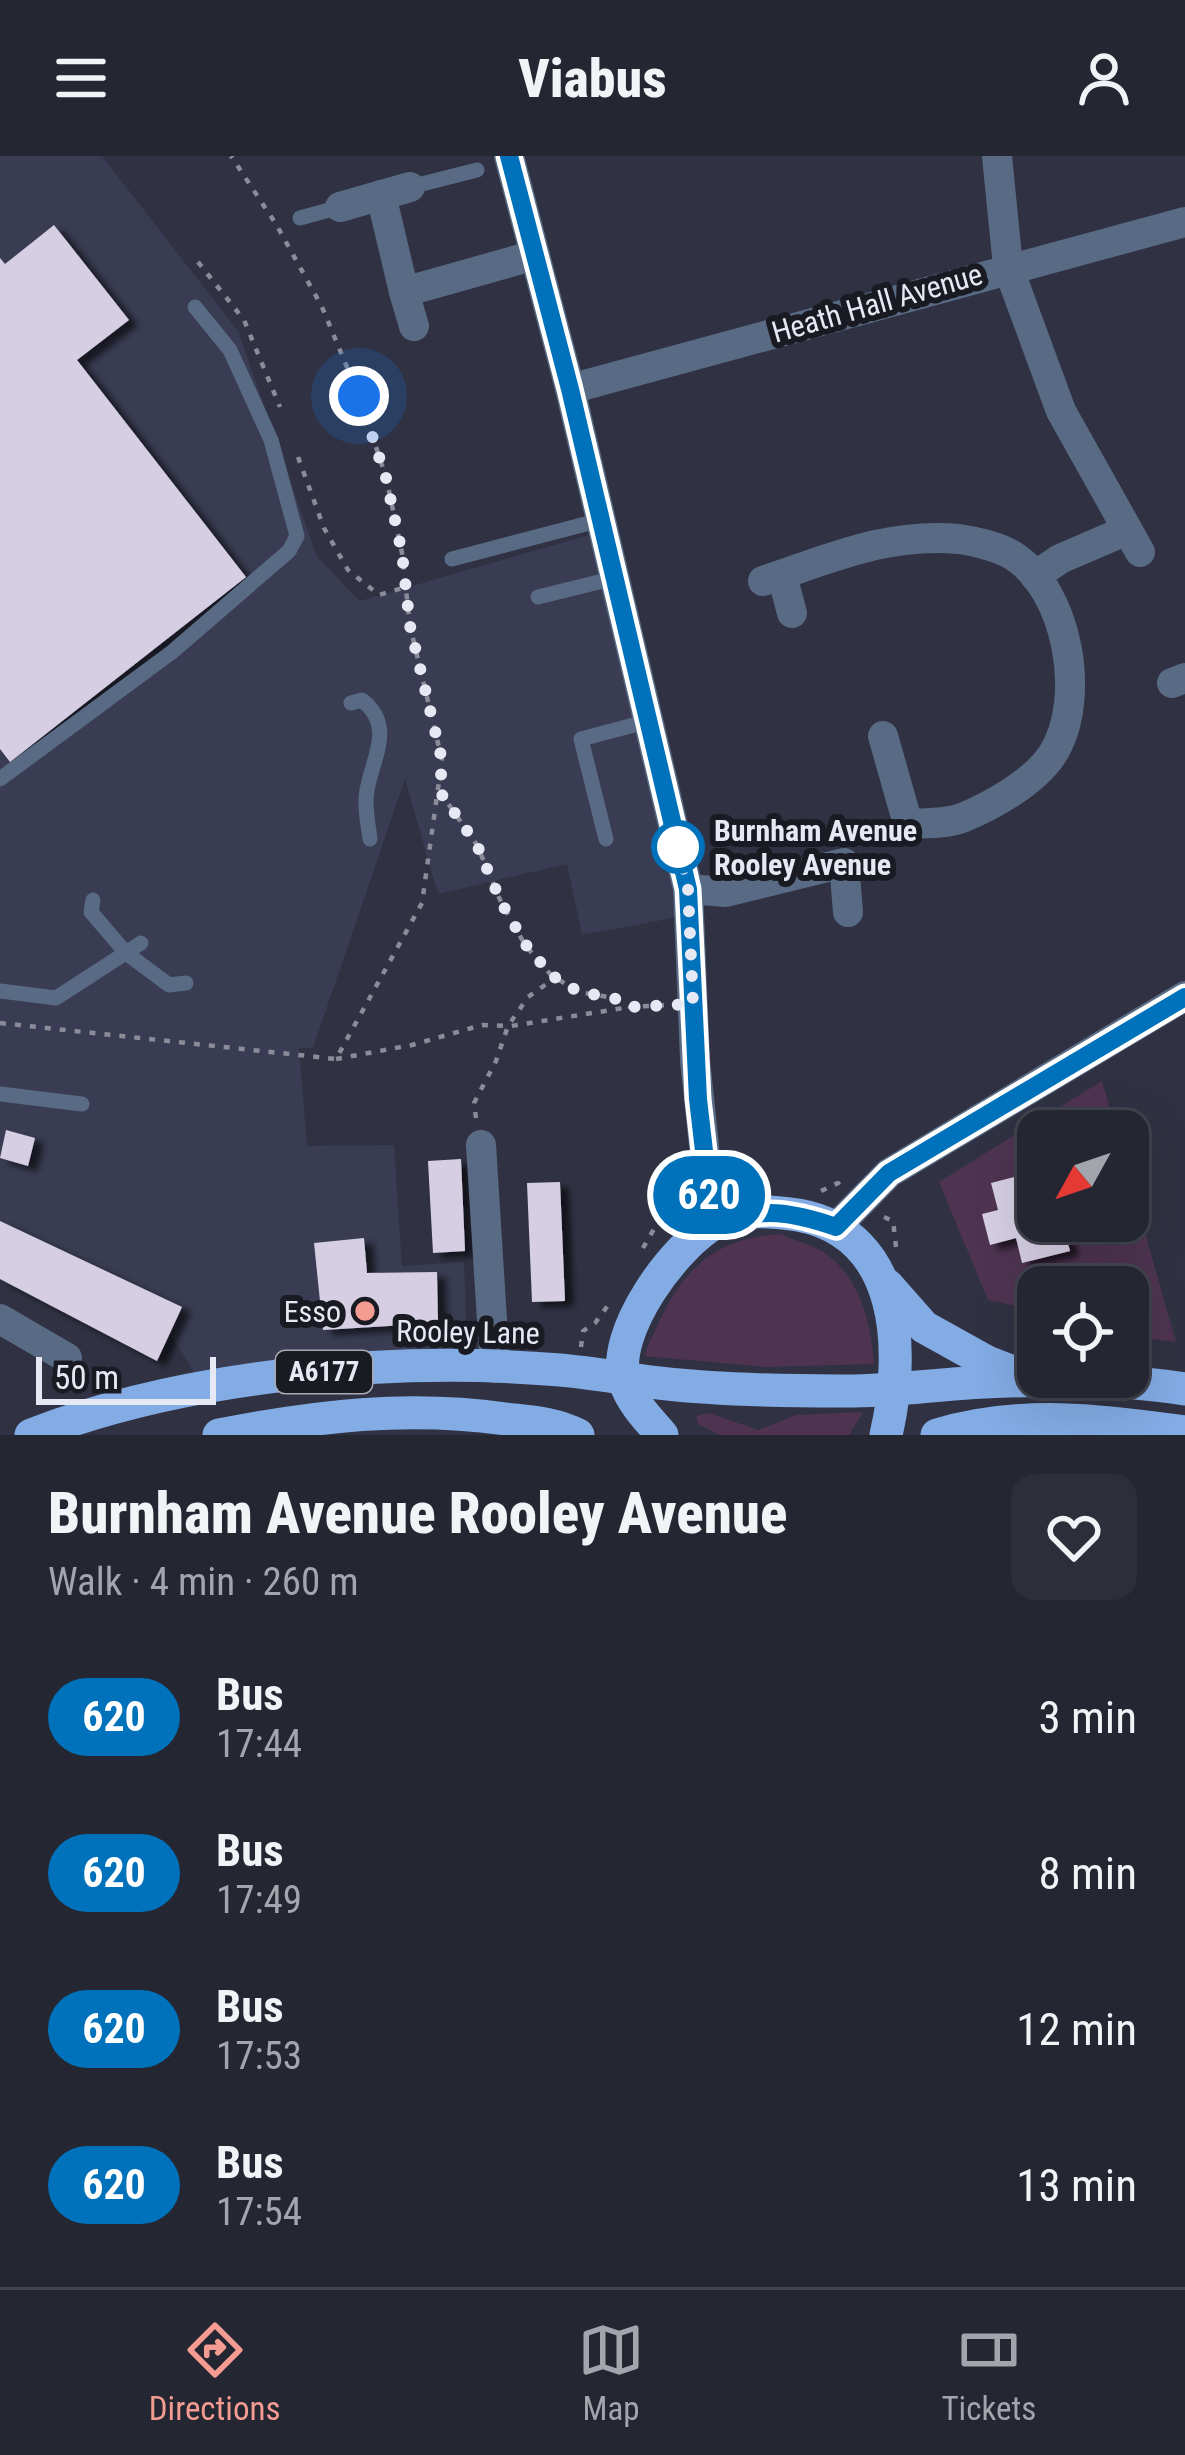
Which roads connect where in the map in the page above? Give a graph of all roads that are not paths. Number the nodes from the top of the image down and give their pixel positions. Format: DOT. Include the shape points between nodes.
graph roads {
  1 [pos="508,156"];
  2 [pos="997,156"];
  3 [pos="477,170"];
  4 [pos="395,191"];
  5 [pos="340,206"];
  6 [pos="300,218"];
  7 [pos="1185,222"];
  8 [pos="535,255"];
  9 [pos="1008,267"];
  10 [pos="404,292"];
  11 [pos="195,307"];
  12 [pos="414,326"];
  13 [pos="570,389"];
  14 [pos="601,520"];
  15 [pos="452,559"];
  16 [pos="1035,576"];
  17 [pos="615,578"];
  18 [pos="538,597"];
  19 [pos="793,613"];
  20 [pos="351,703"];
  21 [pos="649,722"];
  22 [pos="883,736"];
  23 [pos="0,779"];
  24 [pos="370,838"];
  25 [pos="606,839"];
  26 [pos="688,889"];
  27 [pos="93,900"];
  28 [pos="848,912"];
  29 [pos="142,943"];
  30 [pos="126,952"];
  31 [pos="186,983"];
  32 [pos="0,992"];
  33 [pos="1185,997"];
  34 [pos="0,1094"];
  35 [pos="82,1104"];
  36 [pos="481,1145"];
  37 [pos="717,1222"];
  38 [pos="836,1227"];
  39 [pos="882,1279"];
  40 [pos="0,1319"];
  41 [pos="67,1358"];
  42 [pos="495,1368"];
  43 [pos="1017,1373"];
  44 [pos="623,1378"];
  45 [pos="1017,1382"];
  46 [pos="1149,1386"];
  47 [pos="714,1388"];
  48 [pos="1185,1389"];
  49 [pos="895,1390"];
  50 [pos="1185,1432"];
  51 [pos="660,1433"];
  52 [pos="227,1434"];
  53 [pos="32,1435"];
  54 [pos="578,1435"];
  55 [pos="886,1435"];
  56 [pos="937,1435"];
  1 -- 8 [label="street"];
  2 -- 9 [label="street"];
  3 -- 4 [label="lane"];
  4 -- 5 [label="street"];
  4 -- 10 [label="street"];
  5 -- 6 [label="lane"];
  7 -- 9 [label="street, Heath Hall Avenue"];
  8 -- 10 [label="street"];
  8 -- 13 [label="street"];
  9 -- 13 [label="street, Heath Hall Avenue"];
  9 -- 16 [label="street" via="1061,412 1132,542 1060,559"];
  10 -- 12 [label="street"];
  11 -- 23 [label="lane" via="230,350 263,422 297,536 172,652"];
  13 -- 14 [label="street"];
  14 -- 15 [label="lane"];
  14 -- 17 [label="street"];
  16 -- 19 [label="street" via="1011,554 961,539 885,540 772,578"];
  16 -- 22 [label="street" via="1066,634 1071,700 1052,754 1013,790 959,819 902,829"];
  17 -- 18 [label="lane"];
  17 -- 21 [label="street"];
  20 -- 24 [label="lane" via="370,706 382,737 366,793"];
  21 -- 25 [label="lane" via="581,739"];
  21 -- 26 [label="street"];
  26 -- 28 [label="street" via="726,892 844,863"];
  26 -- 37 [label="street" via="702,1138"];
  27 -- 30 [label="lane" via="92,913"];
  29 -- 30 [label="lane"];
  30 -- 31 [label="lane" via="169,985"];
  30 -- 32 [label="lane" via="56,998"];
  33 -- 38 [label="street" via="889,1173"];
  34 -- 35 [label="lane"];
  36 -- 42 [label="street"];
  37 -- 38 [label="highway" via="772,1211"];
  37 -- 44 [label="highway" via="644,1302 630,1326"];
  38 -- 39 [label="highway"];
  39 -- 43 [label="highway" via="924,1328"];
  39 -- 49 [label="highway"];
  40 -- 41 [label="street"];
  42 -- 44 [label="highway, Rooley Lane / A6177"];
  42 -- 53 [label="highway, Rooley Lane / A6177" via="359,1367 229,1385 80,1416"];
  44 -- 47 [label="highway, Rooley Lane / A6177"];
  44 -- 51 [label="highway"];
  45 -- 49 [label="highway, Rooley Lane / A6177"];
  46 -- 48 [label="highway, Rooley Lane / A6177"];
  47 -- 49 [label="highway, Rooley Lane / A6177"];
  47 -- 51 [label="highway" via="678,1404"];
  49 -- 55 [label="highway"];
  50 -- 56 [label="highway" via="1020,1418"];
  52 -- 54 [label="highway, A6177" via="341,1413 449,1414"];
}
